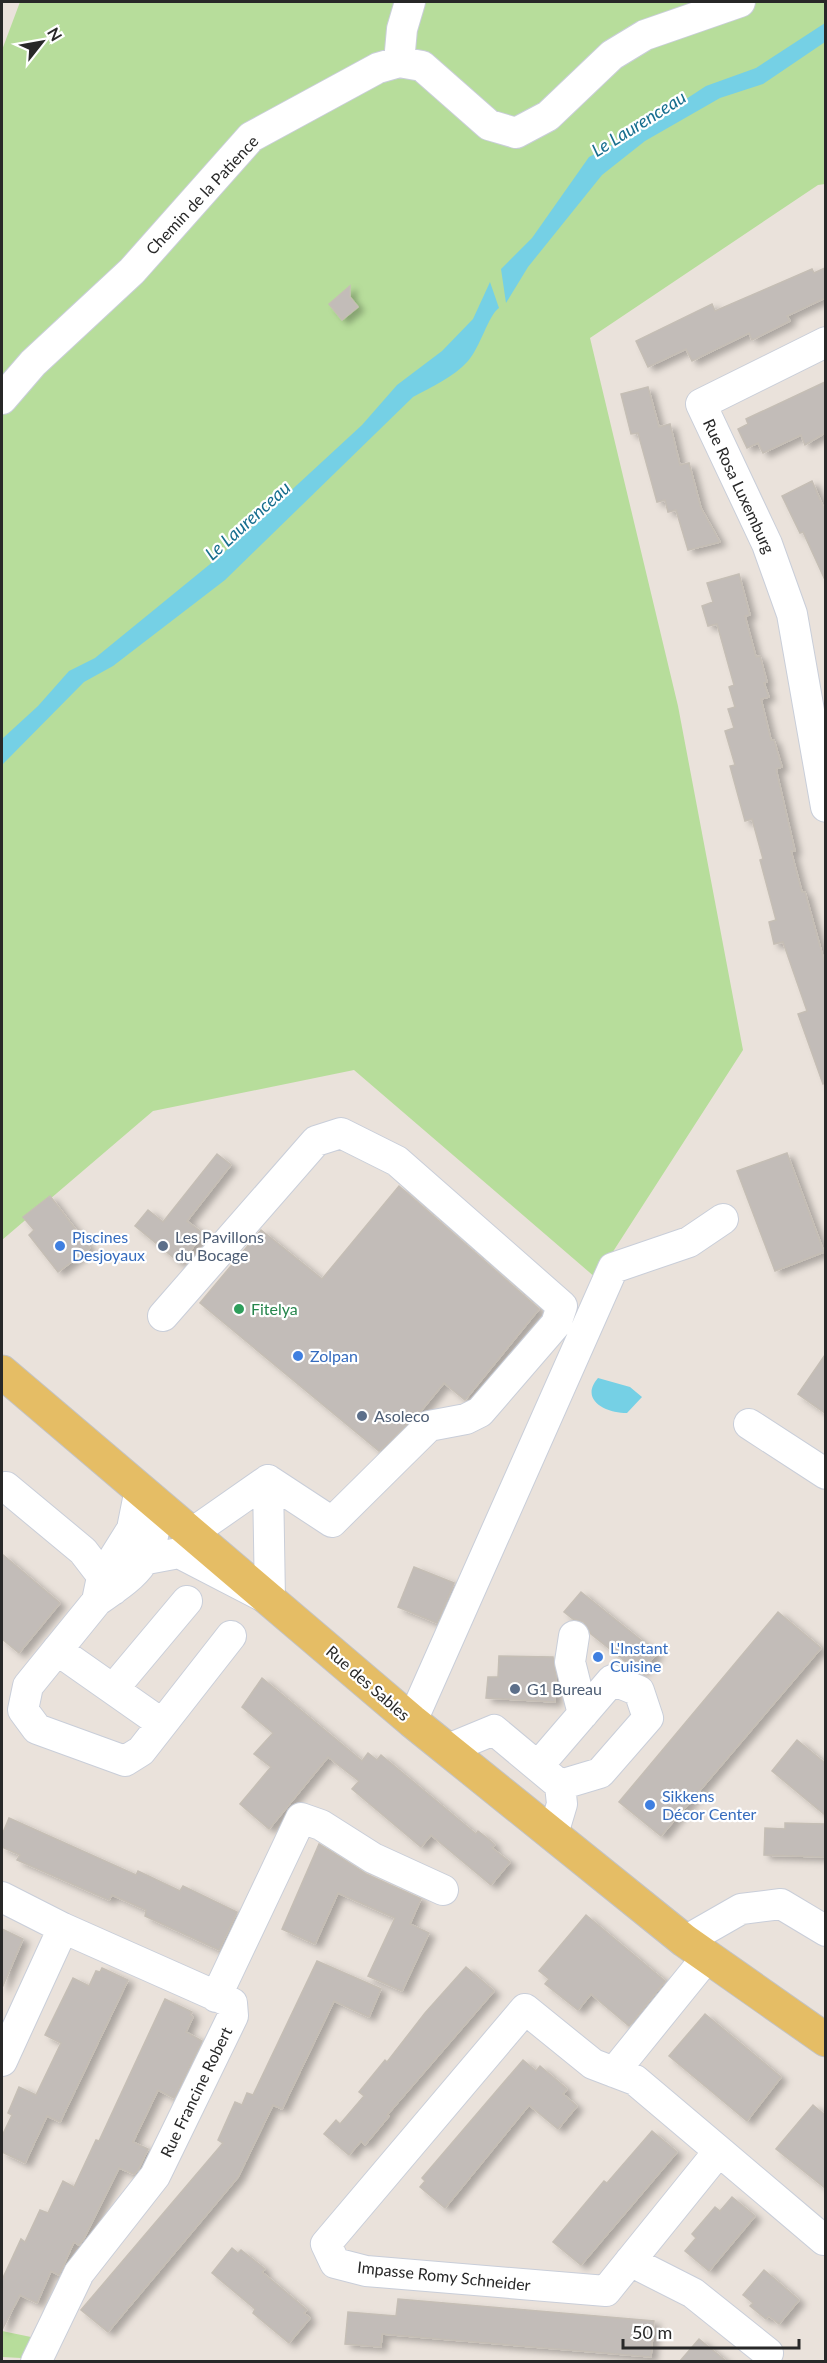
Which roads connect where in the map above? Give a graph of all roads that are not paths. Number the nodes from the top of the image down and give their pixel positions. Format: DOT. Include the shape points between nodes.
graph roads {
  1 [pos="410,2"];
  2 [pos="740,2"];
  3 [pos="399,62"];
  4 [pos="825,342"];
  5 [pos="2,399"];
  6 [pos="817,704"];
  7 [pos="825,807"];
  8 [pos="723,1219"];
  9 [pos="163,1316"];
  10 [pos="2,1372"];
  11 [pos="749,1425"];
  12 [pos="825,1474"];
  13 [pos="268,1480"];
  14 [pos="6,1487"];
  15 [pos="150,1498"];
  16 [pos="192,1533"];
  17 [pos="147,1559"];
  18 [pos="104,1590"];
  19 [pos="270,1600"];
  20 [pos="187,1601"];
  21 [pos="231,1636"];
  22 [pos="574,1636"];
  23 [pos="57,1650"];
  24 [pos="114,1688"];
  25 [pos="583,1713"];
  26 [pos="412,1720"];
  27 [pos="161,1723"];
  28 [pos="448,1749"];
  29 [pos="537,1766"];
  30 [pos="561,1785"];
  31 [pos="553,1834"];
  32 [pos="443,1890"];
  33 [pos="2,1897"];
  34 [pos="63,1928"];
  35 [pos="825,1931"];
  36 [pos="696,1949"];
  37 [pos="742,1983"];
  38 [pos="216,1997"];
  39 [pos="825,2040"];
  40 [pos="2,2061"];
  41 [pos="825,2065"];
  42 [pos="614,2072"];
  43 [pos="719,2151"];
  44 [pos="824,2240"];
  45 [pos="630,2261"];
  46 [pos="768,2353"];
  47 [pos="36,2361"];
  1 -- 3 [label="street" via="402,28"];
  2 -- 3 [label="street" via="645,35 612,55 548,116 516,132 489,125 422,66"];
  3 -- 5 [label="street, Chemin de la Patience" via="378,68 250,137 132,271 33,363"];
  4 -- 6 [label="street, Rue Rosa Luxemburg" via="701,404 767,544"];
  6 -- 7 [label="street"];
  8 -- 26 [label="street" via="689,1242 613,1268"];
  9 -- 13 [label="street" via="316,1141 341,1133 397,1161 562,1306 556,1324 480,1412 466,1419 429,1426 332,1522"];
  10 -- 15 [label="main road, Rue des Sables"];
  11 -- 12 [label="street"];
  13 -- 16 [label="street"];
  13 -- 19 [label="street"];
  14 -- 18 [label="street" via="83,1551"];
  15 -- 16 [label="main road, Rue des Sables"];
  15 -- 17 [label="street"];
  15 -- 18 [label="street"];
  16 -- 19 [label="main road, Rue des Sables"];
  17 -- 18 [label="street" via="131,1578"];
  17 -- 19 [label="street" via="179,1553"];
  18 -- 23 [label="street"];
  19 -- 26 [label="main road, Rue des Sables"];
  20 -- 24 [label="street"];
  21 -- 27 [label="street"];
  22 -- 25 [label="street" via="570,1662"];
  23 -- 24 [label="street"];
  23 -- 27 [label="street" via="28,1686 23,1710 36,1729 125,1761 141,1751"];
  24 -- 27 [label="street"];
  25 -- 29 [label="street"];
  25 -- 30 [label="street" via="612,1680 639,1691 648,1718 600,1773"];
  26 -- 28 [label="main road, Rue des Sables"];
  28 -- 29 [label="street" via="494,1730"];
  28 -- 31 [label="main road, Rue des Sables"];
  29 -- 30 [label="street"];
  30 -- 31 [label="street" via="562,1804"];
  31 -- 36 [label="main road, Rue des Sables"];
  32 -- 38 [label="street" via="374,1858 321,1824 301,1818"];
  33 -- 34 [label="street, Rue Francine Robert"];
  34 -- 38 [label="street, Rue Francine Robert"];
  34 -- 40 [label="street"];
  35 -- 36 [label="street" via="781,1904 741,1909"];
  36 -- 37 [label="main road, Rue des Sables"];
  36 -- 42 [label="street"];
  37 -- 39 [label="main road, Rue des Sables"];
  37 -- 41 [label="main road, Rue des Sables"];
  38 -- 47 [label="street, Rue Francine Robert" via="232,2003 233,2016 154,2176 79,2273"];
  42 -- 43 [label="street, Impasse Romy Schneider" via="635,2080"];
  42 -- 45 [label="street, Impasse Romy Schneider" via="593,2064 525,2010 326,2244 335,2263 366,2271 606,2290"];
  43 -- 44 [label="street"];
  43 -- 45 [label="street, Impasse Romy Schneider"];
  45 -- 46 [label="street" via="693,2293"];
}
